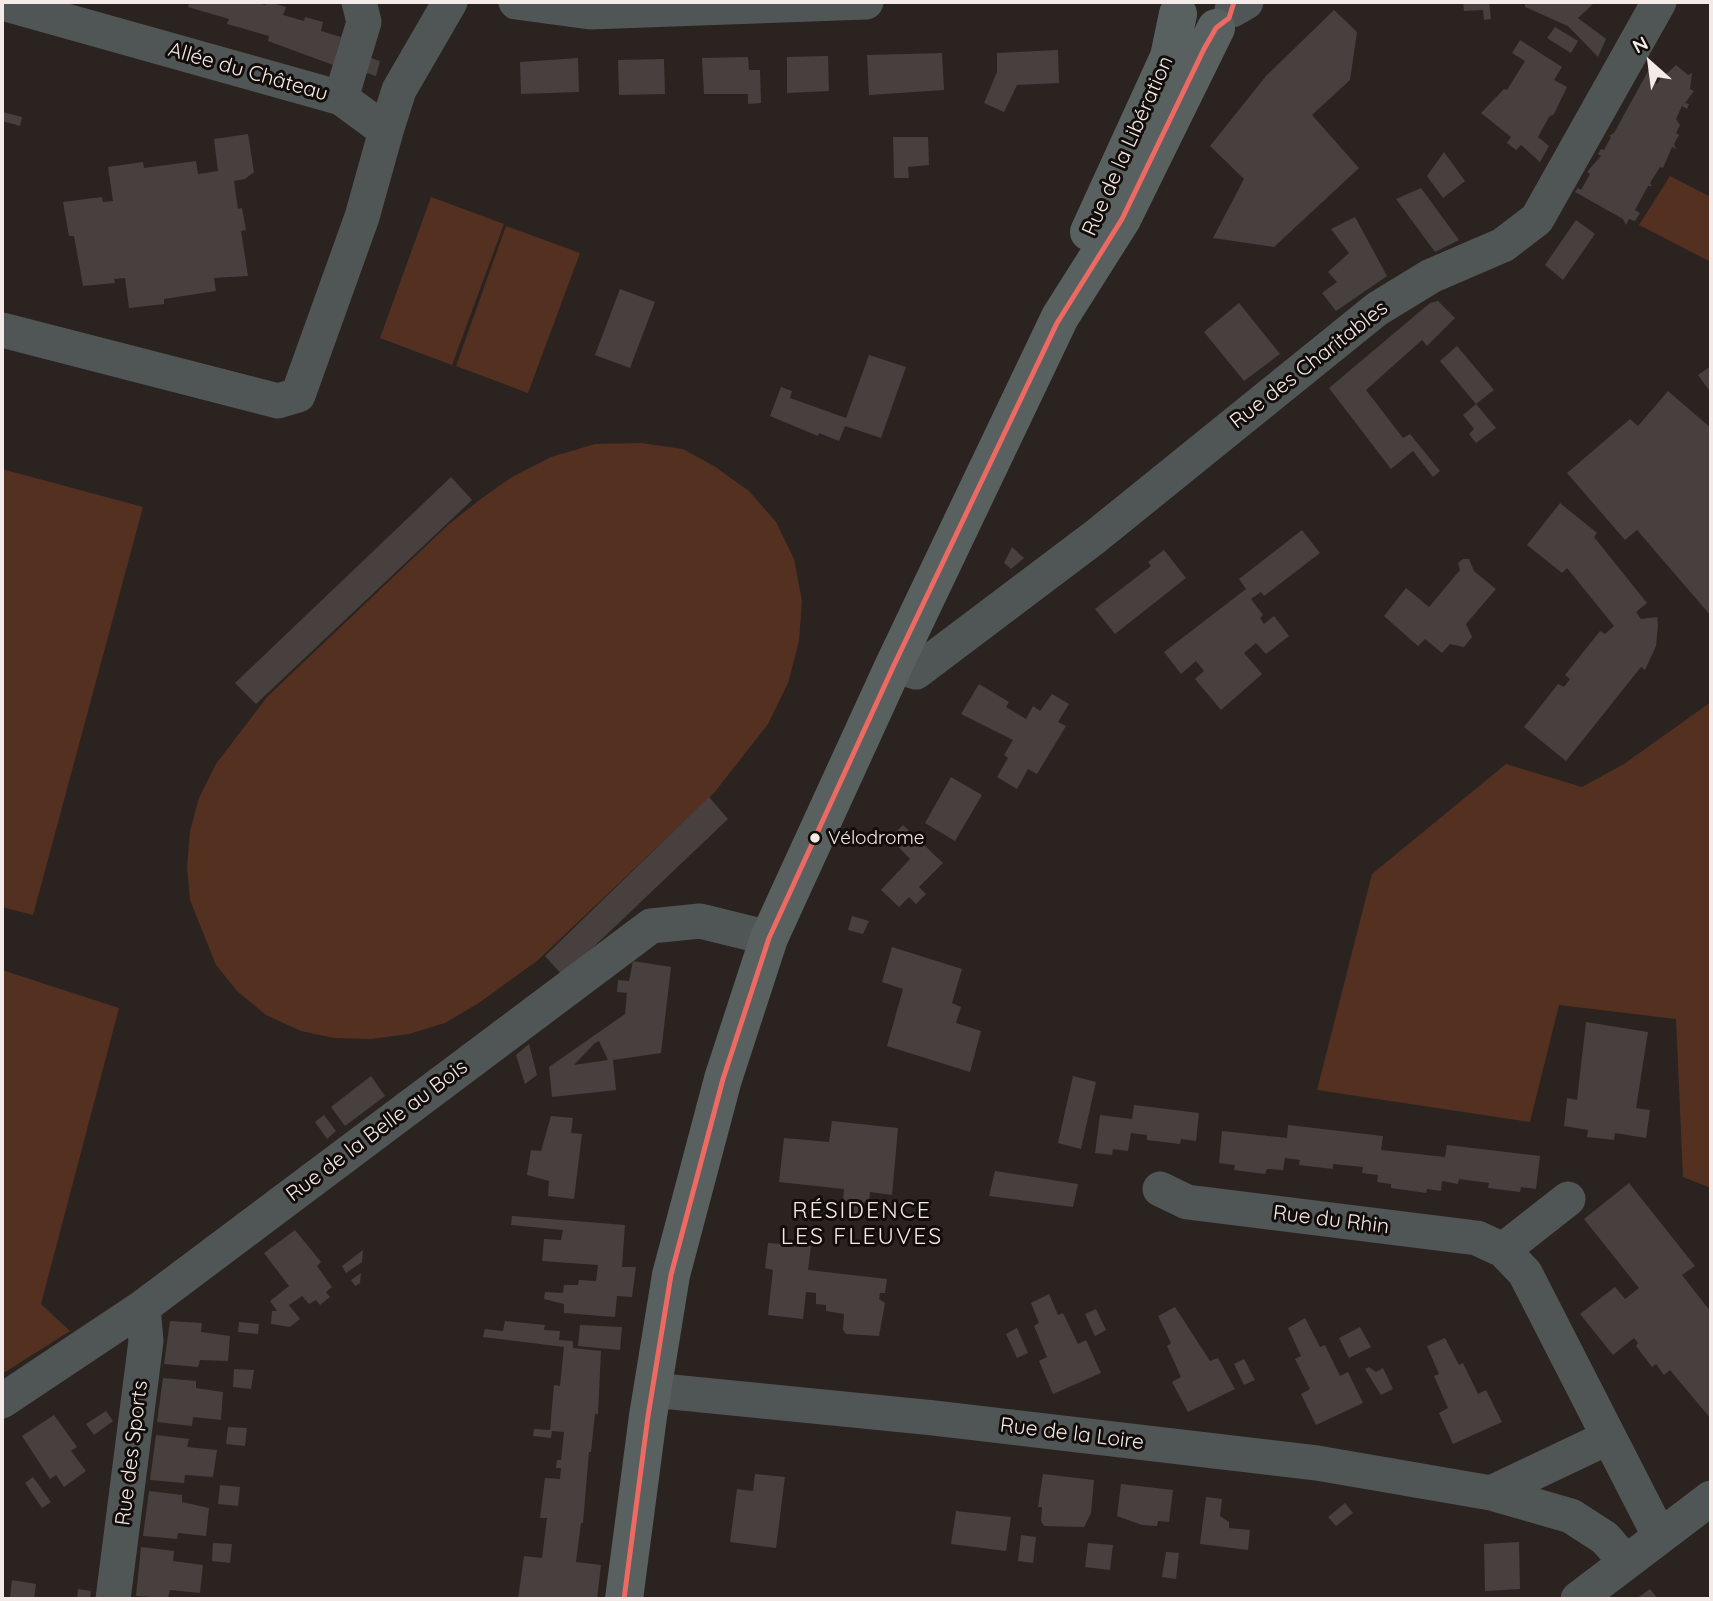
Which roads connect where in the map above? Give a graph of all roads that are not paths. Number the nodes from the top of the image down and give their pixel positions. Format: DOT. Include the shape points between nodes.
graph roads {
  1 [pos="359,2"];
  2 [pos="450,2"];
  3 [pos="516,2"];
  4 [pos="866,2"];
  5 [pos="1659,2"];
  6 [pos="2,3"];
  7 [pos="1177,8"];
  8 [pos="1232,10"];
  9 [pos="341,98"];
  10 [pos="386,131"];
  11 [pos="1060,317"];
  12 [pos="2,330"];
  13 [pos="894,665"];
  14 [pos="769,938"];
  15 [pos="1160,1189"];
  16 [pos="1567,1199"];
  17 [pos="1503,1250"];
  18 [pos="142,1307"];
  19 [pos="652,1390"];
  20 [pos="2,1401"];
  21 [pos="1607,1438"];
  22 [pos="1491,1493"];
  23 [pos="1711,1498"];
  24 [pos="1659,1535"];
  25 [pos="1625,1561"];
  26 [pos="113,1599"];
  27 [pos="624,1599"];
  28 [pos="1578,1599"];
  1 -- 9 [label="street" via="364,22"];
  2 -- 10 [label="street" via="400,90"];
  3 -- 4 [label="street" via="590,12"];
  5 -- 13 [label="street, Rue des Charitables" via="1538,219 1503,245 1431,276 1377,309 1094,537 916,672"];
  6 -- 9 [label="street, Allée du Château"];
  7 -- 8 [label="main road" via="1195,29"];
  7 -- 11 [label="main road, Rue de la Libération" via="1169,57 1095,214"];
  8 -- 11 [label="main road, Rue de la Libération" via="1122,219"];
  9 -- 10 [label="street, Allée du Château"];
  10 -- 12 [label="street" via="362,217 298,395 278,401"];
  11 -- 13 [label="main road, Rue de la Libération"];
  13 -- 14 [label="main road, Rue de la Libération"];
  14 -- 18 [label="street, Rue de la Belle au Bois" via="701,921 651,926"];
  14 -- 19 [label="main road, Rue de la Libération" via="695,1176 671,1275"];
  15 -- 17 [label="street, Rue du Rhin" via="1187,1202 1477,1238"];
  16 -- 17 [label="street"];
  17 -- 21 [label="street, Rue du Rhin" via="1525,1273"];
  18 -- 20 [label="street, Rue de la Belle au Bois"];
  18 -- 26 [label="street, Rue des Sports" via="146,1341"];
  19 -- 22 [label="street, Rue de la Loire" via="1317,1463"];
  19 -- 27 [label="main road, Rue de la Libération"];
  21 -- 22 [label="street"];
  21 -- 24 [label="street, Rue du Rhin"];
  22 -- 25 [label="street, Rue de la Loire" via="1571,1516 1605,1538"];
  23 -- 24 [label="street"];
  24 -- 25 [label="street"];
  25 -- 28 [label="street"];
}
